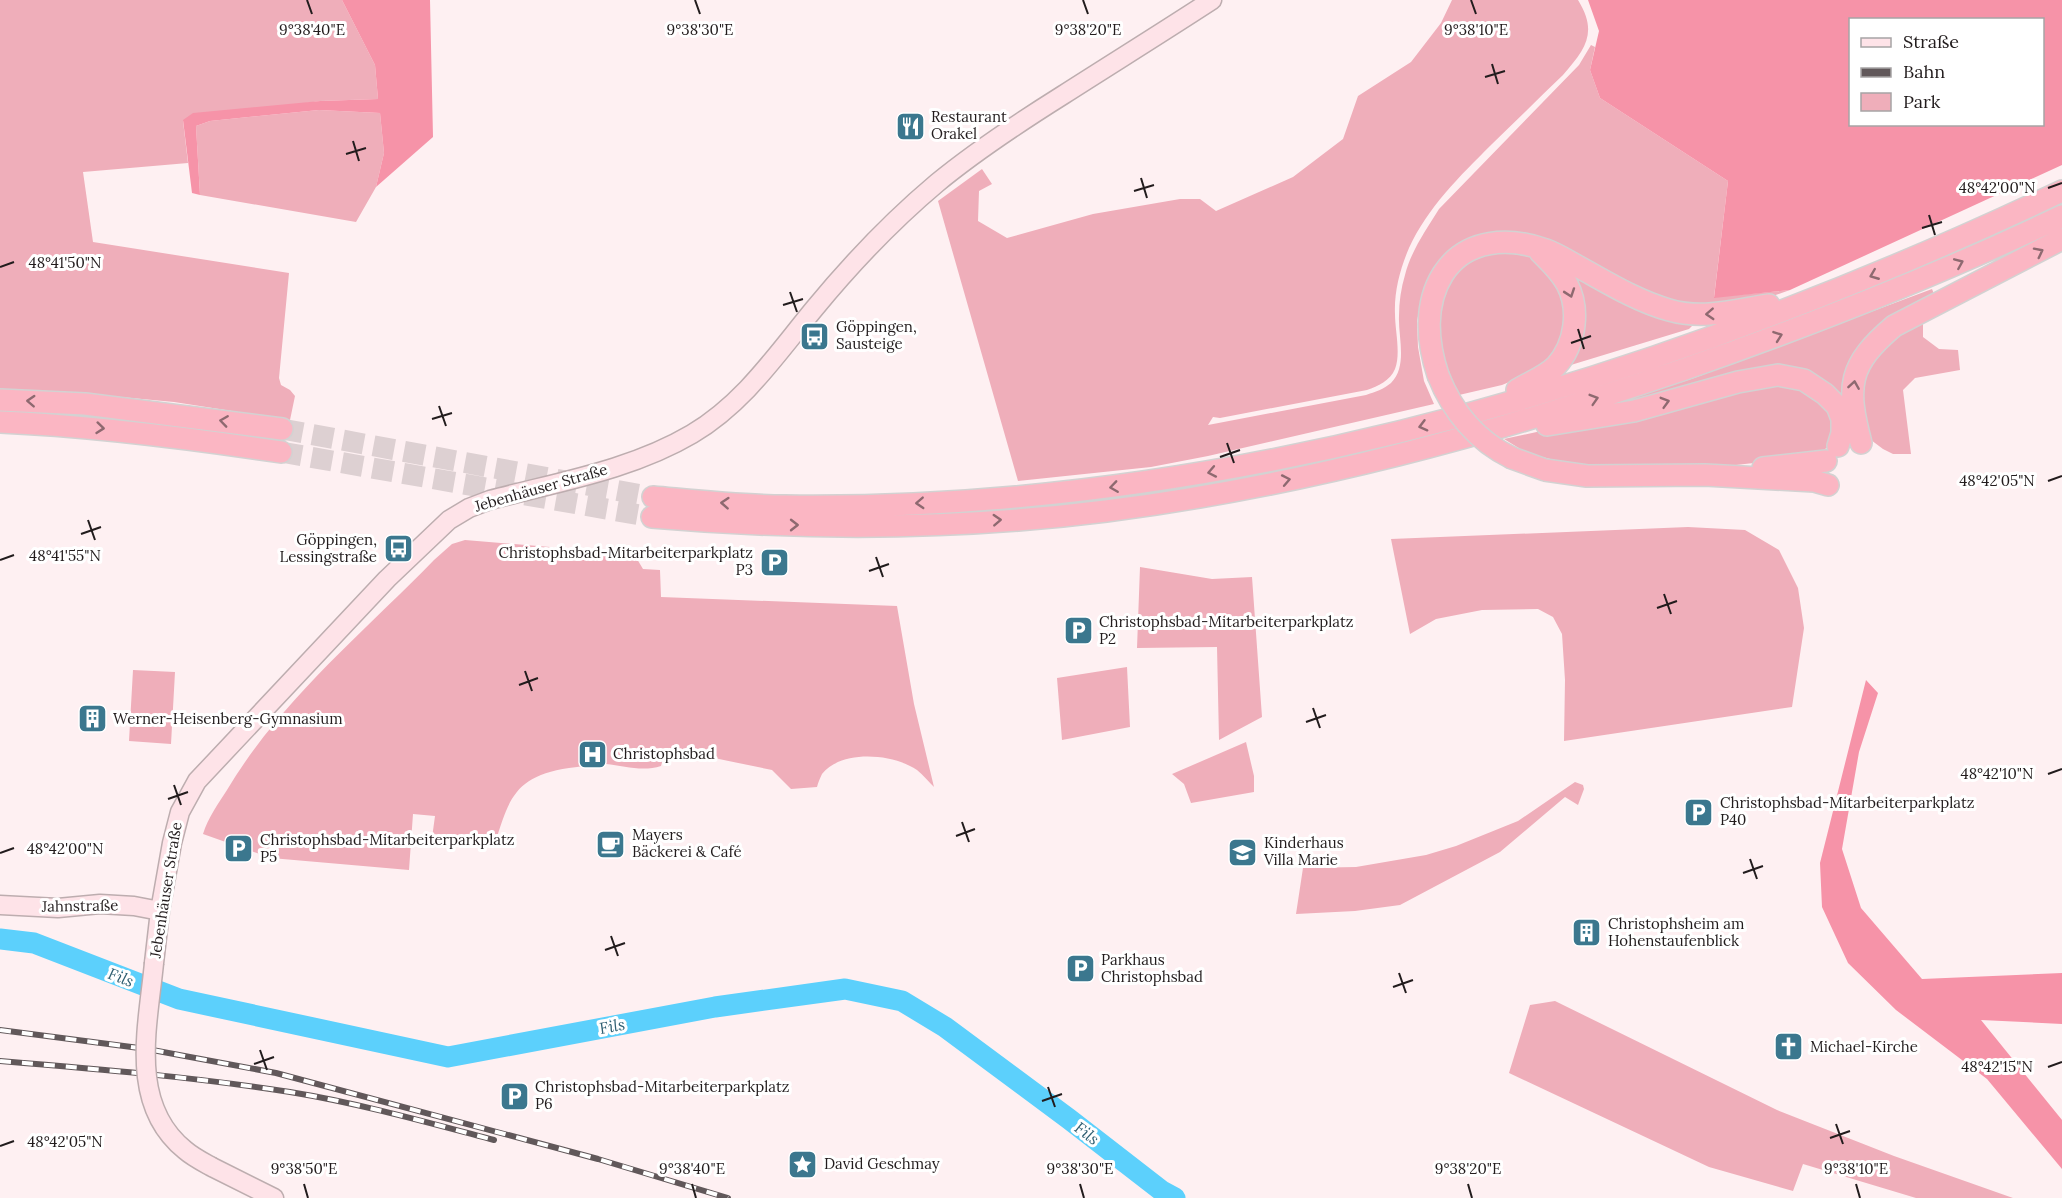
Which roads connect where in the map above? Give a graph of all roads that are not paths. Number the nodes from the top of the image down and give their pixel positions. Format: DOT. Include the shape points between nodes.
graph roads {
  1 [pos="1212,0"];
  2 [pos="2062,191"];
  3 [pos="2062,216"];
  4 [pos="2062,239"];
  5 [pos="1536,247"];
  6 [pos="1799,305"];
  7 [pos="0,400"];
  8 [pos="1500,405"];
  9 [pos="0,422"];
  10 [pos="1518,423"];
  11 [pos="282,429"];
  12 [pos="1861,443"];
  13 [pos="281,452"];
  14 [pos="1706,475"];
  15 [pos="1828,485"];
  16 [pos="0,905"];
  17 [pos="160,910"];
  18 [pos="274,1198"];
  1 -- 17 [label="main road, Jebenhäuser Straße" via="1018,124 936,184 840,280 741,397 693,434 636,461 490,500 449,520 387,579 197,781 180,812"];
  2 -- 6 [label="highway, one-way"];
  10 -- 3 [label="highway, one-way" via="1818,321"];
  12 -- 4 [label="highway, one-way" via="1852,385 1863,356 1875,342 1894,326"];
  6 -- 5 [label="highway, one-way" via="1768,305 1718,314 1671,311"];
  5 -- 8 [label="highway, one-way" via="1567,285 1573,300 1574,330 1555,367"];
  5 -- 14 [label="highway, bridge" via="1499,241 1484,244 1448,266 1436,286 1430,308 1430,346 1452,404 1487,443 1512,458 1545,470 1587,476"];
  6 -- 8 [label="highway" via="1645,360"];
  11 -- 7 [label="highway, one-way" via="85,404"];
  8 -- 10 [label="highway, one-way" via="1324,450 1097,490 914,503 652,507 787,525 1023,519 1187,499 1329,472"];
  9 -- 13 [label="highway, one-way" via="81,426"];
  10 -- 14 [label="highway, one-way" via="1546,425 1634,411 1778,375 1804,380 1837,406 1842,434 1832,454"];
  14 -- 15 [label="highway"];
  16 -- 17 [label="main road, Jahnstraße" via="58,908 100,904"];
  17 -- 18 [label="main road, Jebenhäuser Straße, bridge" via="144,1063 148,1092 160,1122 185,1151"];
}
